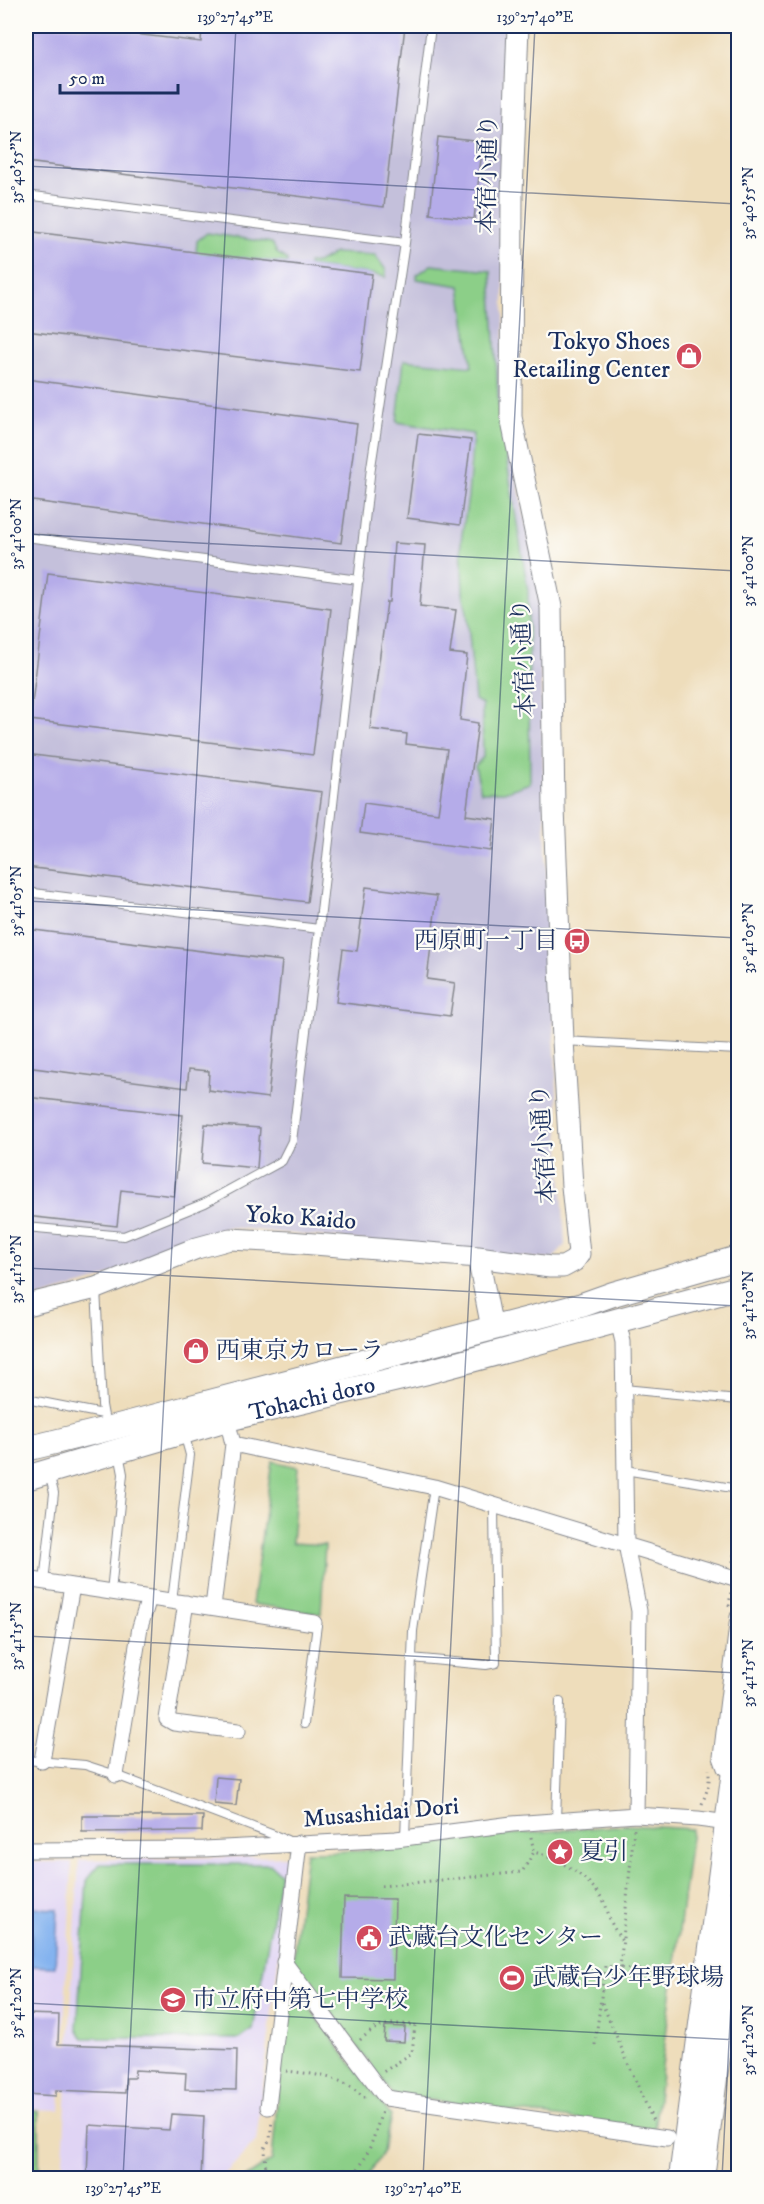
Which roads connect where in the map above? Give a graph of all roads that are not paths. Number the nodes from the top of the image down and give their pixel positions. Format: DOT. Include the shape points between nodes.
graph roads {
  1 [pos="430,26"];
  2 [pos="518,26"];
  3 [pos="26,195"];
  4 [pos="405,243"];
  5 [pos="26,537"];
  6 [pos="358,580"];
  7 [pos="26,892"];
  8 [pos="319,929"];
  9 [pos="563,1041"];
  10 [pos="738,1050"];
  11 [pos="26,1227"];
  12 [pos="579,1254"];
  13 [pos="478,1257"];
  14 [pos="738,1258"];
  15 [pos="738,1269"];
  16 [pos="96,1288"];
  17 [pos="738,1288"];
  18 [pos="26,1305"];
  19 [pos="582,1305"];
  20 [pos="618,1321"];
  21 [pos="492,1328"];
  22 [pos="624,1389"];
  23 [pos="26,1399"];
  24 [pos="738,1401"];
  25 [pos="227,1419"];
  26 [pos="105,1422"];
  27 [pos="184,1431"];
  28 [pos="233,1444"];
  29 [pos="26,1449"];
  30 [pos="119,1451"];
  31 [pos="41,1470"];
  32 [pos="625,1470"];
  33 [pos="26,1478"];
  34 [pos="434,1487"];
  35 [pos="738,1489"];
  36 [pos="494,1505"];
  37 [pos="626,1544"];
  38 [pos="26,1579"];
  39 [pos="738,1579"];
  40 [pos="44,1582"];
  41 [pos="72,1586"];
  42 [pos="111,1592"];
  43 [pos="149,1598"];
  44 [pos="179,1602"];
  45 [pos="213,1607"];
  46 [pos="738,1617"];
  47 [pos="314,1623"];
  48 [pos="411,1658"];
  49 [pos="560,1702"];
  50 [pos="304,1724"];
  51 [pos="238,1731"];
  52 [pos="738,1740"];
  53 [pos="26,1761"];
  54 [pos="42,1761"];
  55 [pos="734,1772"];
  56 [pos="116,1775"];
  57 [pos="636,1815"];
  58 [pos="555,1820"];
  59 [pos="733,1824"];
  60 [pos="405,1837"];
  61 [pos="297,1843"];
  62 [pos="26,1850"];
  63 [pos="738,1901"];
  64 [pos="284,1962"];
  65 [pos="268,2107"];
  66 [pos="663,2137"];
  67 [pos="681,2178"];
  68 [pos="702,2178"];
  1 -- 4 [label="lane"];
  2 -- 9 [label="street, 本宿小通り" via="511,417 551,607"];
  3 -- 4 [label="lane"];
  4 -- 6 [label="lane" via="370,467"];
  5 -- 6 [label="lane"];
  6 -- 8 [label="lane"];
  7 -- 8 [label="lane"];
  8 -- 11 [label="lane" via="292,1141 282,1161 205,1203 124,1236"];
  9 -- 10 [label="lane"];
  9 -- 12 [label="street, 本宿小通り"];
  12 -- 13 [label="street, Yoko Kaido" via="563,1267"];
  13 -- 16 [label="street, Yoko Kaido" via="230,1239"];
  13 -- 21 [label="street"];
  14 -- 19 [label="main road, Tohachi doro"];
  15 -- 19 [label="main road, Tohachi doro" via="615,1303"];
  16 -- 18 [label="street, Yoko Kaido"];
  16 -- 26 [label="lane"];
  17 -- 20 [label="main road, Tohachi doro"];
  19 -- 21 [label="main road, Tohachi doro"];
  20 -- 22 [label="street" via="623,1342"];
  20 -- 25 [label="main road, Tohachi doro" via="427,1372"];
  21 -- 26 [label="main road, Tohachi doro"];
  22 -- 24 [label="lane"];
  22 -- 32 [label="street"];
  23 -- 26 [label="lane"];
  25 -- 27 [label="main road, Tohachi doro"];
  25 -- 28 [label="street"];
  26 -- 29 [label="main road, Tohachi doro"];
  27 -- 30 [label="main road, Tohachi doro"];
  27 -- 44 [label="lane" via="189,1455"];
  28 -- 34 [label="street"];
  28 -- 45 [label="street"];
  30 -- 31 [label="main road, Tohachi doro"];
  30 -- 42 [label="lane" via="123,1474"];
  31 -- 33 [label="main road, Tohachi doro"];
  31 -- 40 [label="lane" via="54,1493"];
  32 -- 35 [label="lane"];
  32 -- 37 [label="street"];
  34 -- 36 [label="street"];
  34 -- 48 [label="lane"];
  36 -- 37 [label="street"];
  36 -- 48 [label="lane" via="496,1663"];
  37 -- 39 [label="street"];
  37 -- 57 [label="street" via="639,1611"];
  38 -- 40 [label="street"];
  40 -- 41 [label="street"];
  41 -- 42 [label="street"];
  41 -- 54 [label="street"];
  42 -- 43 [label="street"];
  43 -- 44 [label="street"];
  43 -- 56 [label="street" via="140,1627"];
  44 -- 45 [label="street"];
  44 -- 51 [label="street" via="167,1719"];
  45 -- 47 [label="street"];
  46 -- 55 [label="street" via="721,1757 725,1768"];
  47 -- 50 [label="lane" via="317,1625"];
  48 -- 60 [label="lane"];
  49 -- 58 [label="lane"];
  52 -- 55 [label="main road"];
  53 -- 54 [label="lane"];
  54 -- 56 [label="lane" via="86,1766"];
  55 -- 59 [label="main road"];
  56 -- 61 [label="lane"];
  57 -- 58 [label="street, Musashidai Dori"];
  57 -- 59 [label="street, Musashidai Dori"];
  58 -- 60 [label="street, Musashidai Dori"];
  59 -- 67 [label="main road"];
  60 -- 61 [label="street, Musashidai Dori"];
  61 -- 62 [label="street, Musashidai Dori" via="204,1849"];
  61 -- 64 [label="street"];
  63 -- 68 [label="main road"];
  64 -- 65 [label="street"];
  64 -- 66 [label="street" via="386,2098"];
}
